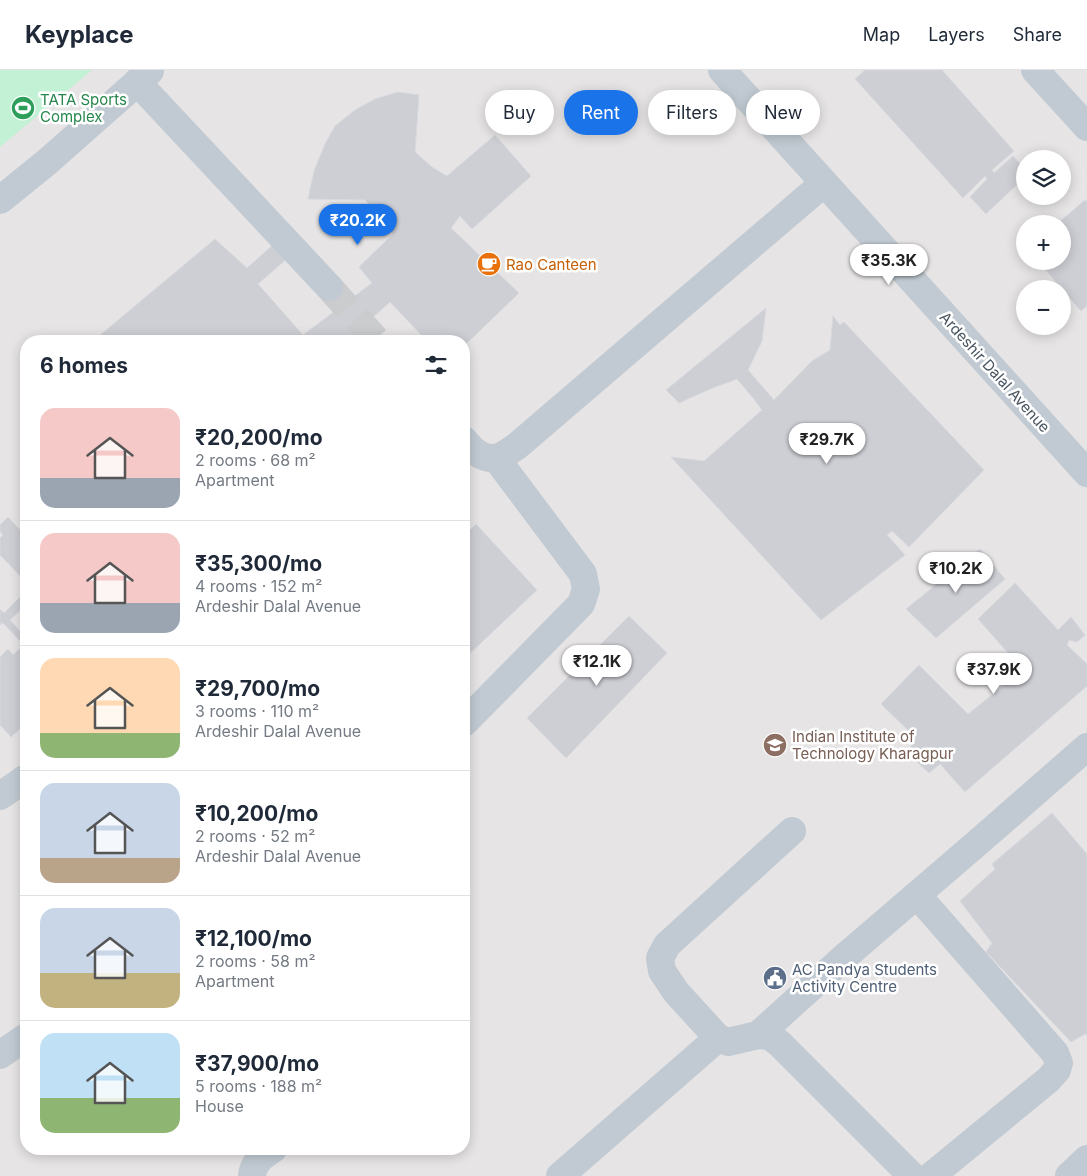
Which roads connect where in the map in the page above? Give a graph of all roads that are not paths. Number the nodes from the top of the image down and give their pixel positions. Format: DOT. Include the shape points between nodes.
graph roads {
  1 [pos="722,70"];
  2 [pos="1035,70"];
  3 [pos="144,76"];
  4 [pos="1087,127"];
  5 [pos="824,183"];
  6 [pos="0,200"];
  7 [pos="329,287"];
  8 [pos="470,447"];
  9 [pos="496,458"];
  10 [pos="1087,473"];
  11 [pos="470,717"];
  12 [pos="1087,747"];
  13 [pos="20,782"];
  14 [pos="0,796"];
  15 [pos="792,831"];
  16 [pos="917,895"];
  17 [pos="758,1035"];
  18 [pos="718,1038"];
  19 [pos="20,1041"];
  20 [pos="0,1055"];
  21 [pos="265,1155"];
  22 [pos="1087,1159"];
  23 [pos="252,1176"];
  24 [pos="560,1176"];
  25 [pos="912,1176"];
  26 [pos="931,1176"];
  27 [pos="1069,1176"];
  1 -- 5 [label="street, Ardeshir Dalal Avenue"];
  2 -- 4 [label="street"];
  3 -- 6 [label="street"];
  3 -- 7 [label="street"];
  5 -- 9 [label="street" via="517,446"];
  5 -- 10 [label="street, Ardeshir Dalal Avenue"];
  8 -- 9 [label="street" via="484,456"];
  9 -- 11 [label="street" via="583,574 586,589 581,604"];
  12 -- 16 [label="street"];
  13 -- 14 [label="street"];
  15 -- 18 [label="street" via="667,946 660,958 662,971 676,992"];
  16 -- 17 [label="street"];
  16 -- 26 [label="street" via="1055,1053 1059,1063 1048,1080"];
  17 -- 18 [label="street" via="728,1042"];
  17 -- 25 [label="street" via="770,1036 780,1044"];
  18 -- 24 [label="street"];
  19 -- 20 [label="street"];
  21 -- 23 [label="street" via="253,1168"];
  22 -- 27 [label="street"];
}
